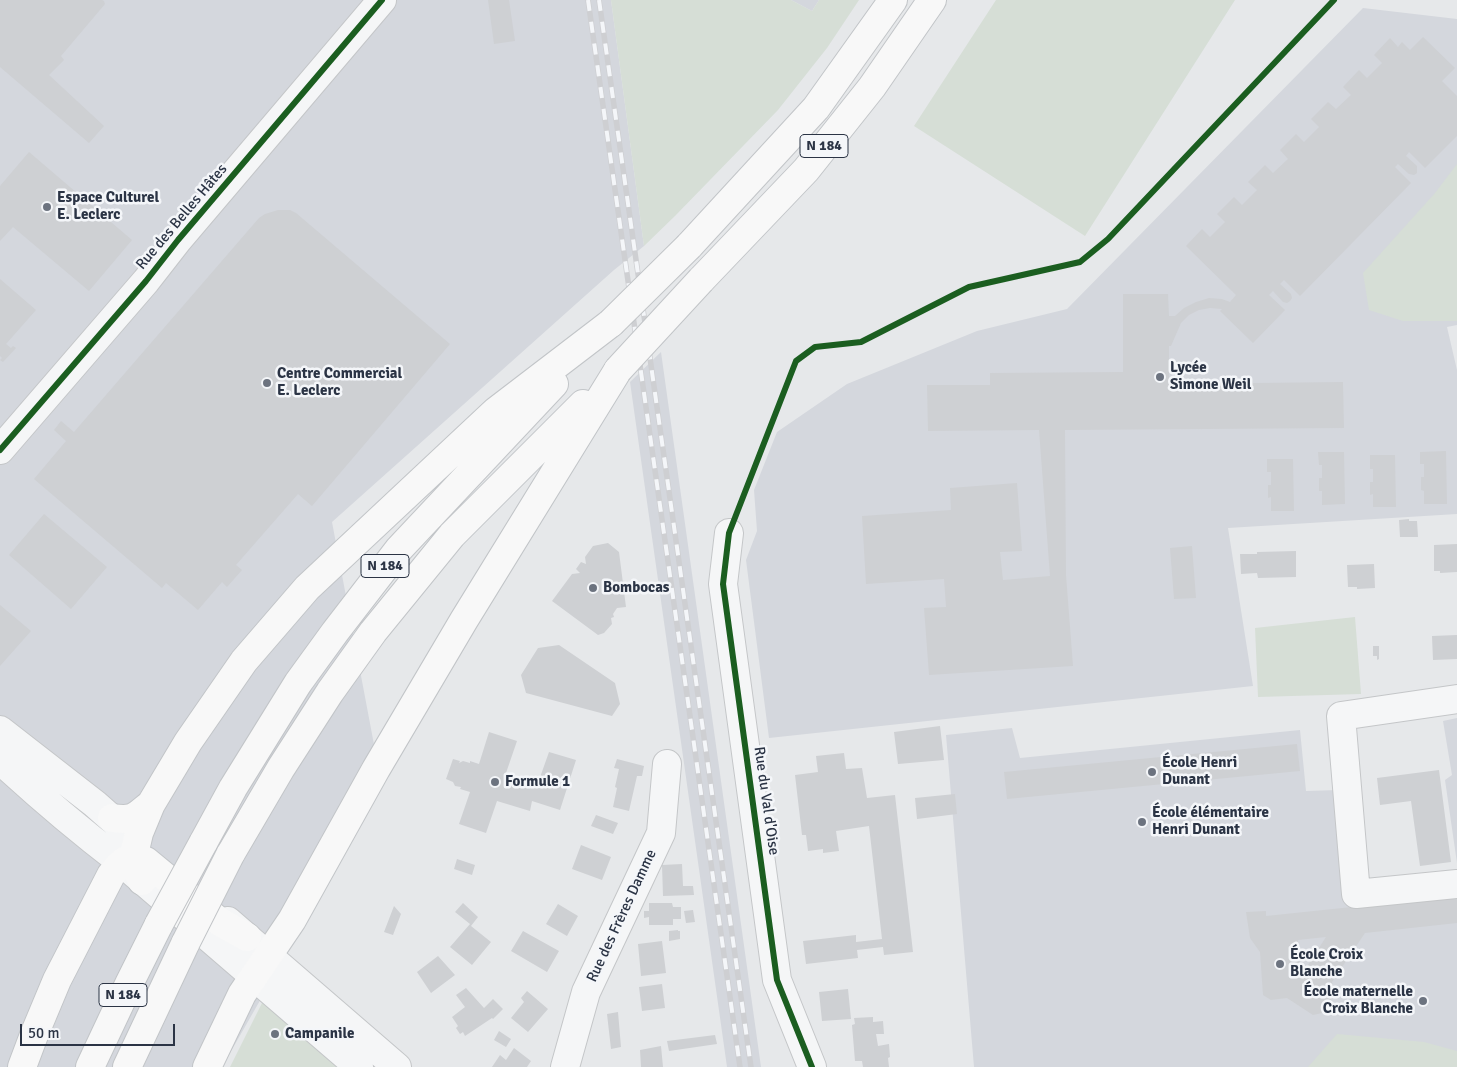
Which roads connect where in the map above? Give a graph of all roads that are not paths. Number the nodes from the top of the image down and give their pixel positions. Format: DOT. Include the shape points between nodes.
graph roads {
  1 [pos="382,0"];
  2 [pos="892,0"];
  3 [pos="932,0"];
  4 [pos="611,323"];
  5 [pos="618,370"];
  6 [pos="0,450"];
  7 [pos="728,534"];
  8 [pos="1457,699"];
  9 [pos="0,730"];
  10 [pos="0,760"];
  11 [pos="667,764"];
  12 [pos="151,804"];
  13 [pos="112,818"];
  14 [pos="136,866"];
  15 [pos="1457,884"];
  16 [pos="260,951"];
  17 [pos="22,1067"];
  18 [pos="90,1067"];
  19 [pos="127,1067"];
  20 [pos="207,1067"];
  21 [pos="359,1067"];
  22 [pos="397,1067"];
  23 [pos="565,1067"];
  24 [pos="812,1067"];
  1 -- 6 [label="street, Rue des Belles Hâtes"];
  2 -- 4 [label="main road, N 184, bridge" via="816,108 690,246"];
  3 -- 5 [label="main road, N 184, bridge" via="872,87 806,170"];
  4 -- 12 [label="main road" via="496,412 307,588 244,661 188,742"];
  4 -- 18 [label="main road, N 184, bridge" via="398,549 298,683 233,788 159,924"];
  5 -- 16 [label="main road" via="464,620 292,920"];
  5 -- 19 [label="main road, N 184, bridge" via="452,535 373,632 325,699 230,855"];
  7 -- 24 [label="street, Rue du Val d'Oise" via="723,584 777,980"];
  8 -- 15 [label="street" via="1341,716 1356,894"];
  9 -- 13 [label="street"];
  10 -- 14 [label="street" via="75,827"];
  11 -- 23 [label="street, Rue des Frères Damme" via="661,833 586,992"];
  12 -- 13 [label="main road" via="127,820"];
  12 -- 14 [label="main road"];
  13 -- 14 [label="street"];
  14 -- 16 [label="street"];
  14 -- 16 [label="main road" via="146,860"];
  14 -- 17 [label="main road" via="111,875 58,980"];
  16 -- 20 [label="main road"];
  16 -- 21 [label="street"];
  16 -- 22 [label="street"];
}
